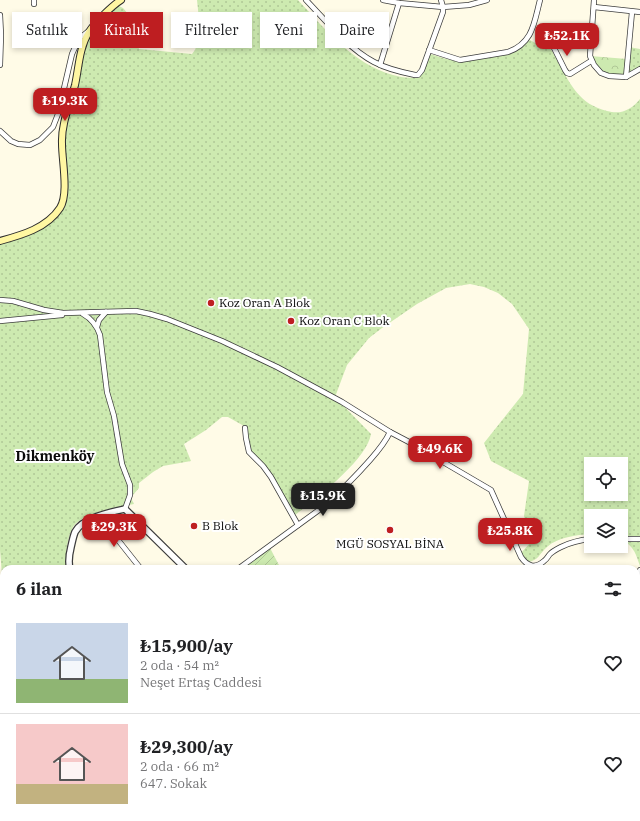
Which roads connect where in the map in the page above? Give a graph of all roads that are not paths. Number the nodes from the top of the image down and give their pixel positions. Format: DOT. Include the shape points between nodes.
graph roads {
  1 [pos="121,0"];
  2 [pos="306,0"];
  3 [pos="382,0"];
  4 [pos="441,0"];
  5 [pos="487,0"];
  6 [pos="540,0"];
  7 [pos="594,0"];
  8 [pos="399,3"];
  9 [pos="443,6"];
  10 [pos="594,7"];
  11 [pos="107,12"];
  12 [pos="632,12"];
  13 [pos="640,12"];
  14 [pos="0,15"];
  15 [pos="90,30"];
  16 [pos="549,41"];
  17 [pos="429,50"];
  18 [pos="591,62"];
  19 [pos="0,65"];
  20 [pos="380,65"];
  21 [pos="640,69"];
  22 [pos="626,77"];
  23 [pos="0,131"];
  24 [pos="0,241"];
  25 [pos="0,300"];
  26 [pos="107,312"];
  27 [pos="82,313"];
  28 [pos="0,321"];
  29 [pos="97,327"];
  30 [pos="245,428"];
  31 [pos="390,432"];
  32 [pos="125,509"];
  33 [pos="99,516"];
  34 [pos="298,525"];
  35 [pos="628,539"];
  36 [pos="640,539"];
  37 [pos="584,540"];
  38 [pos="69,565"];
  39 [pos="138,565"];
  40 [pos="182,565"];
  41 [pos="243,565"];
  42 [pos="529,565"];
  43 [pos="536,565"];
  44 [pos="0,589"];
  45 [pos="0,595"];
  1 -- 11 [label="main road"];
  2 -- 20 [label="street" via="349,44"];
  3 -- 8 [label="street"];
  4 -- 9 [label="street"];
  5 -- 9 [label="street" via="469,6"];
  6 -- 17 [label="street" via="531,33 525,42 514,50 460,60"];
  7 -- 10 [label="street"];
  8 -- 9 [label="street"];
  8 -- 20 [label="street"];
  9 -- 17 [label="street"];
  10 -- 12 [label="street"];
  10 -- 18 [label="street"];
  12 -- 13 [label="street"];
  12 -- 22 [label="street"];
  14 -- 19 [label="street"];
  15 -- 23 [label="street" via="81,37 72,54 58,114 49,132 40,140 24,145 12,141"];
  15 -- 24 [label="main road" via="81,52 63,128 62,204 51,218 35,230"];
  16 -- 18 [label="street" via="567,73 570,74"];
  17 -- 20 [label="street" via="418,75"];
  18 -- 22 [label="street" via="606,75"];
  21 -- 22 [label="street"];
  25 -- 27 [label="street" via="55,312"];
  26 -- 27 [label="street"];
  26 -- 29 [label="street" via="101,317"];
  26 -- 31 [label="street" via="136,311 150,314 222,341 342,402"];
  27 -- 28 [label="street"];
  27 -- 29 [label="street"];
  29 -- 32 [label="street" via="122,464 130,485 130,495"];
  30 -- 34 [label="street" via="249,452 271,477"];
  31 -- 34 [label="street" via="386,441 350,482 323,507"];
  31 -- 42 [label="street" via="491,490 521,557"];
  32 -- 33 [label="street"];
  32 -- 40 [label="street"];
  33 -- 38 [label="street" via="75,532"];
  33 -- 39 [label="street"];
  34 -- 41 [label="street"];
  35 -- 36 [label="street"];
  37 -- 43 [label="street" via="570,543 551,553"];
  44 -- 45 [label="street"];
}
